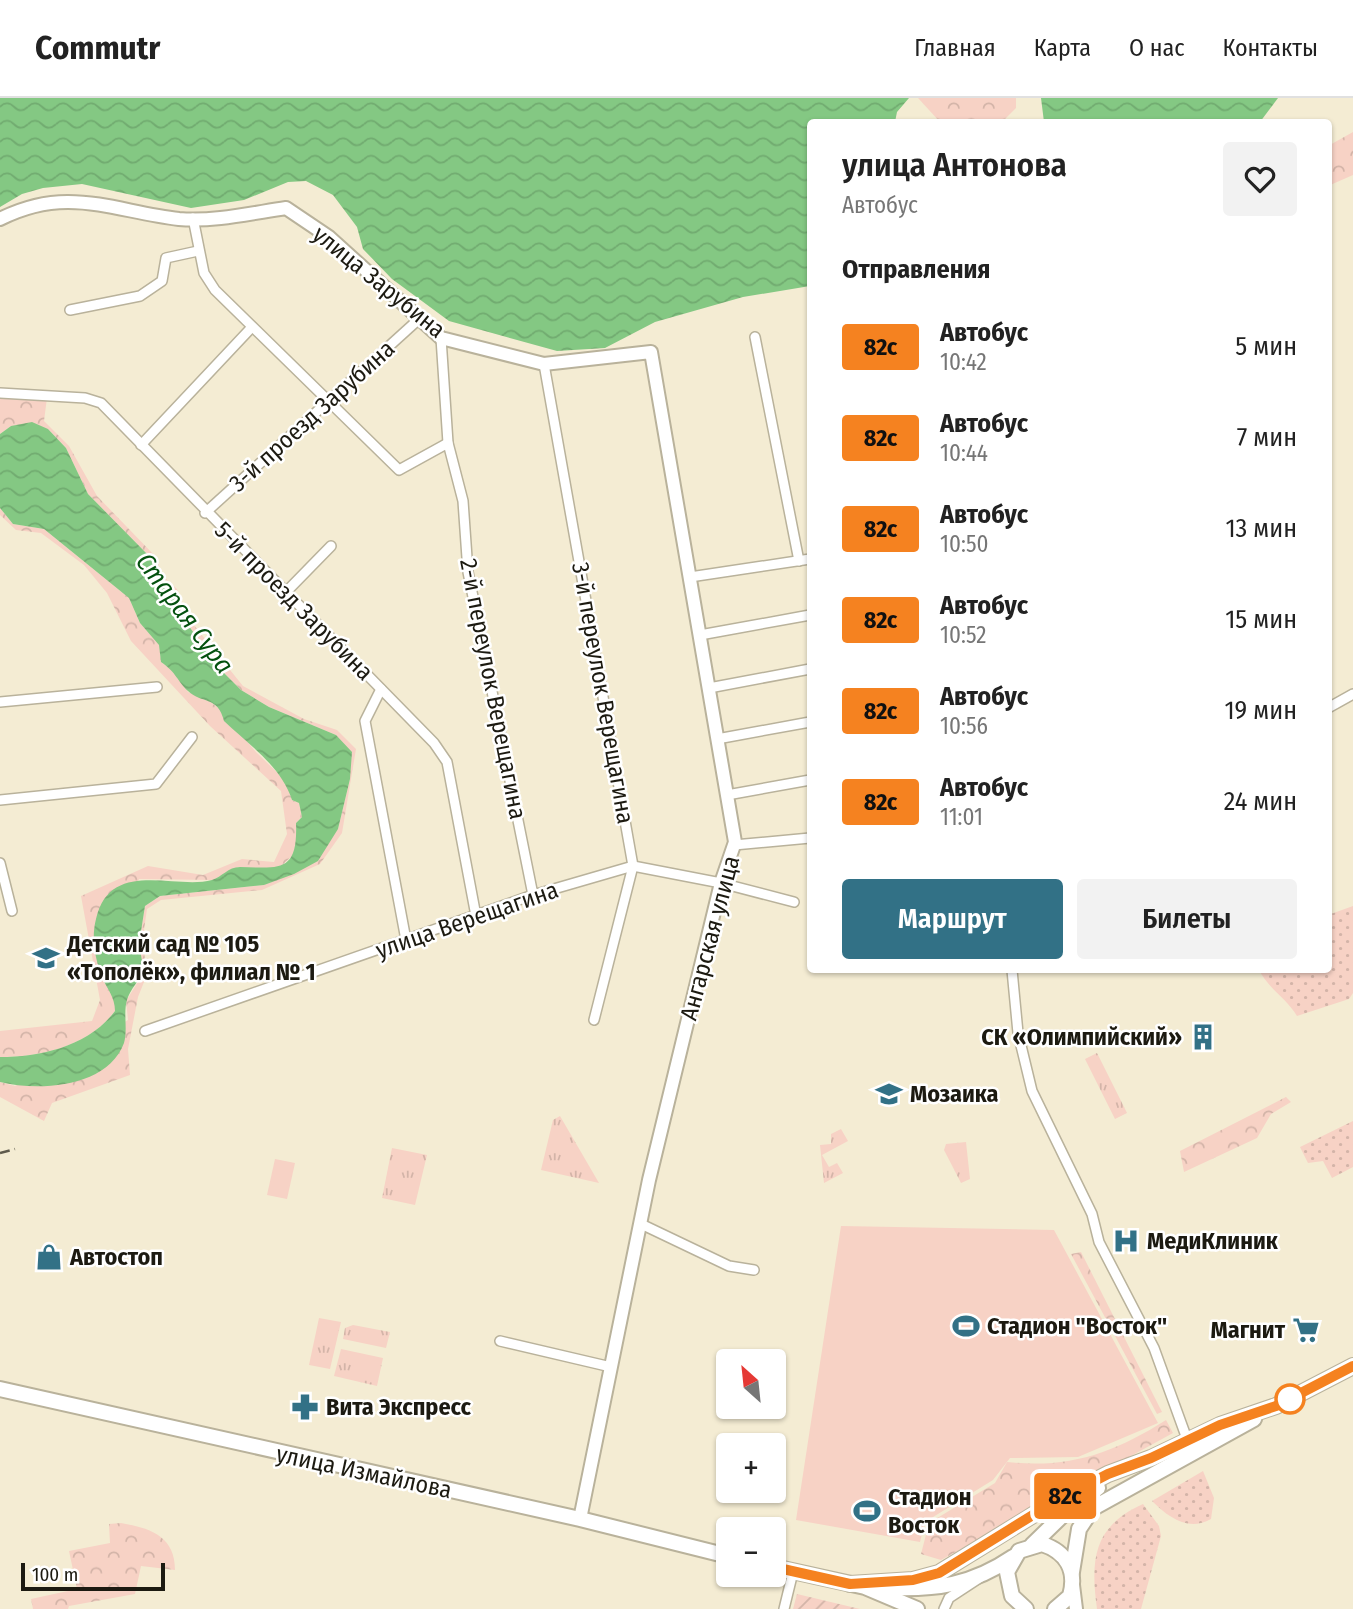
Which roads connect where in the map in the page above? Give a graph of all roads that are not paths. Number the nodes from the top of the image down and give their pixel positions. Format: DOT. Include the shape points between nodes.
graph roads {
  1 [pos="193,218"];
  2 [pos="0,219"];
  3 [pos="198,251"];
  4 [pos="70,310"];
  5 [pos="419,319"];
  6 [pos="252,327"];
  7 [pos="755,337"];
  8 [pos="441,338"];
  9 [pos="651,352"];
  10 [pos="544,364"];
  11 [pos="0,393"];
  12 [pos="327,403"];
  13 [pos="448,443"];
  14 [pos="141,445"];
  15 [pos="205,513"];
  16 [pos="331,546"];
  17 [pos="807,560"];
  18 [pos="799,561"];
  19 [pos="690,577"];
  20 [pos="286,592"];
  21 [pos="807,616"];
  22 [pos="699,635"];
  23 [pos="807,669"];
  24 [pos="157,687"];
  25 [pos="709,688"];
  26 [pos="381,689"];
  27 [pos="1353,694"];
  28 [pos="0,702"];
  29 [pos="1332,706"];
  30 [pos="807,723"];
  31 [pos="192,737"];
  32 [pos="717,738"];
  33 [pos="807,781"];
  34 [pos="727,795"];
  35 [pos="0,800"];
  36 [pos="807,838"];
  37 [pos="734,845"];
  38 [pos="0,863"];
  39 [pos="634,866"];
  40 [pos="721,883"];
  41 [pos="533,895"];
  42 [pos="794,902"];
  43 [pos="12,911"];
  44 [pos="476,916"];
  45 [pos="406,940"];
  46 [pos="1012,973"];
  47 [pos="594,1020"];
  48 [pos="145,1031"];
  49 [pos="640,1224"];
  50 [pos="754,1270"];
  51 [pos="500,1341"];
  52 [pos="1353,1366"];
  53 [pos="611,1367"];
  54 [pos="0,1389"];
  55 [pos="1276,1406"];
  56 [pos="1187,1439"];
  57 [pos="1197,1451"];
  58 [pos="1151,1458"];
  59 [pos="580,1519"];
  60 [pos="1032,1545"];
  61 [pos="716,1553"];
  62 [pos="1013,1557"];
  63 [pos="786,1570"];
  64 [pos="793,1572"];
  65 [pos="982,1576"];
  66 [pos="1073,1578"];
  67 [pos="850,1584"];
  68 [pos="865,1587"];
  69 [pos="784,1609"];
  70 [pos="917,1609"];
  71 [pos="944,1609"];
  72 [pos="1025,1609"];
  73 [pos="1055,1609"];
  74 [pos="1076,1609"];
  1 -- 2 [label="street, улица Зарубина" via="92,201 58,201"];
  1 -- 3 [label="street"];
  1 -- 5 [label="street, улица Зарубина" via="286,208 329,237"];
  3 -- 4 [label="street" via="166,258 162,281 140,296"];
  3 -- 6 [label="street" via="215,290"];
  5 -- 8 [label="street, улица Зарубина"];
  5 -- 12 [label="street, 3-й проезд Зарубина"];
  6 -- 12 [label="street"];
  6 -- 14 [label="street"];
  7 -- 18 [label="street"];
  8 -- 10 [label="street, улица Зарубина"];
  8 -- 13 [label="street, 2-й переулок Верещагина"];
  9 -- 10 [label="street, улица Зарубина"];
  9 -- 19 [label="street, Ангарская улица"];
  10 -- 39 [label="street, 3-й переулок Верещагина"];
  11 -- 14 [label="street, 5-й проезд Зарубина" via="102,403"];
  12 -- 13 [label="street" via="399,470"];
  12 -- 15 [label="street, 3-й проезд Зарубина"];
  13 -- 41 [label="street, 2-й переулок Верещагина" via="463,500 468,572"];
  14 -- 15 [label="street, 5-й проезд Зарубина"];
  15 -- 20 [label="street, 5-й проезд Зарубина"];
  16 -- 20 [label="street"];
  17 -- 18 [label="street"];
  18 -- 19 [label="street"];
  19 -- 22 [label="street, Ангарская улица"];
  20 -- 26 [label="street, 5-й проезд Зарубина"];
  21 -- 22 [label="street"];
  22 -- 25 [label="street, Ангарская улица"];
  23 -- 25 [label="street"];
  24 -- 28 [label="street"];
  25 -- 32 [label="street, Ангарская улица"];
  26 -- 44 [label="street, 5-й проезд Зарубина" via="447,762"];
  26 -- 45 [label="street" via="365,721"];
  27 -- 29 [label="street"];
  30 -- 32 [label="street"];
  31 -- 35 [label="street" via="156,784"];
  32 -- 34 [label="street, Ангарская улица"];
  33 -- 34 [label="street"];
  34 -- 37 [label="street, Ангарская улица"];
  36 -- 37 [label="street"];
  37 -- 40 [label="street, Ангарская улица"];
  38 -- 43 [label="street"];
  39 -- 40 [label="street, улица Верещагина"];
  39 -- 41 [label="street, улица Верещагина"];
  39 -- 47 [label="street, 3-й переулок Верещагина"];
  40 -- 42 [label="street, улица Верещагина"];
  40 -- 49 [label="street, Ангарская улица"];
  41 -- 44 [label="street, улица Верещагина"];
  44 -- 45 [label="street, улица Верещагина"];
  45 -- 48 [label="street, улица Верещагина"];
  46 -- 56 [label="street" via="1018,1032 1032,1091 1092,1214 1099,1242 1154,1348"];
  49 -- 50 [label="street" via="729,1266"];
  49 -- 53 [label="street, Ангарская улица"];
  51 -- 53 [label="street"];
  52 -- 55 [label="main road"];
  53 -- 59 [label="street, Ангарская улица"];
  54 -- 59 [label="main road, улица Измайлова"];
  55 -- 56 [label="main road"];
  55 -- 57 [label="main road"];
  56 -- 57 [label="main road"];
  56 -- 58 [label="main road"];
  57 -- 66 [label="main road" via="1093,1508 1079,1529"];
  58 -- 60 [label="main road" via="1081,1500"];
  58 -- 67 [label="main road" via="1054,1502 939,1573 913,1580"];
  59 -- 61 [label="main road, улица Измайлова"];
  60 -- 62 [label="main road"];
  60 -- 66 [label="main road" via="1059,1552"];
  62 -- 65 [label="main road"];
  62 -- 72 [label="main road" via="1007,1581 1012,1596"];
  63 -- 64 [label="main road"];
  64 -- 67 [label="main road"];
  64 -- 69 [label="street"];
  65 -- 68 [label="main road" via="939,1589"];
  65 -- 71 [label="street" via="949,1598"];
  66 -- 73 [label="main road" via="1066,1601"];
  66 -- 74 [label="street"];
  67 -- 68 [label="main road"];
  68 -- 70 [label="main road"];
}
